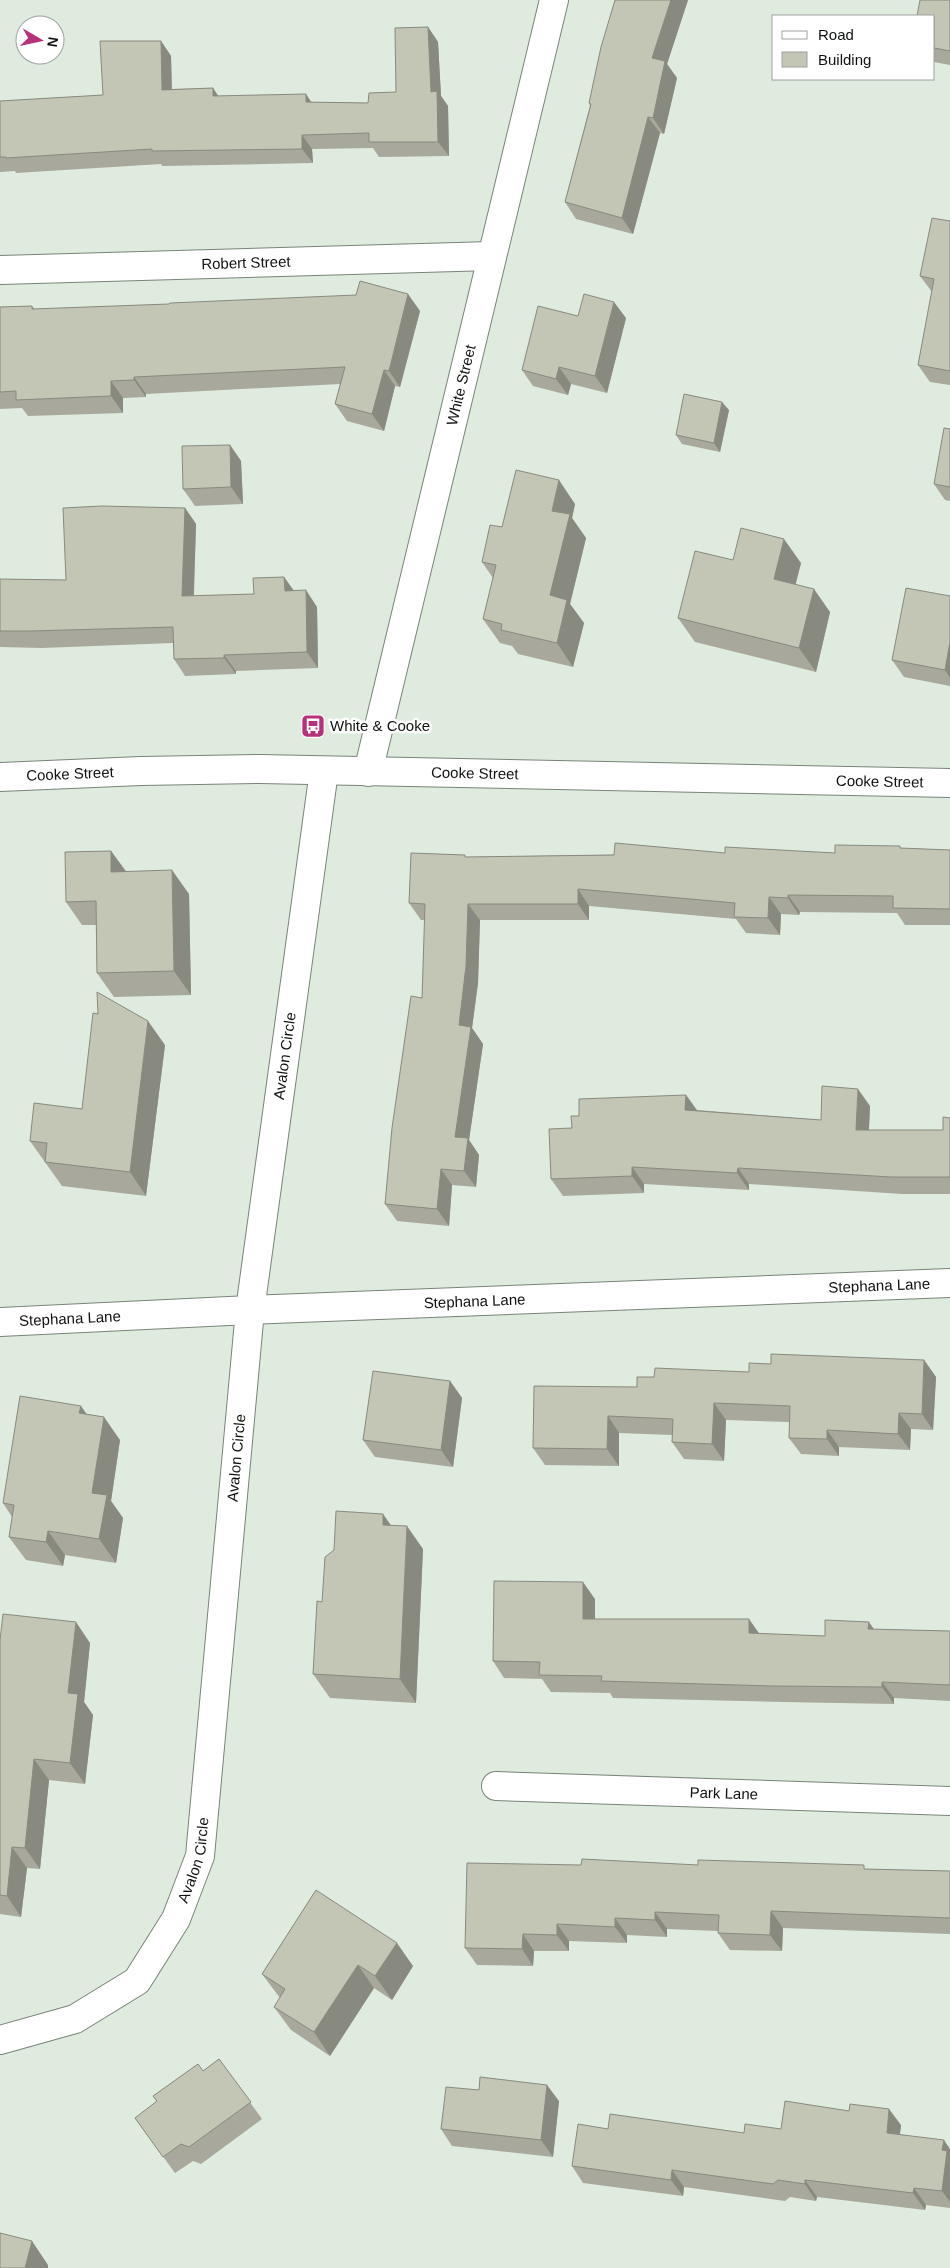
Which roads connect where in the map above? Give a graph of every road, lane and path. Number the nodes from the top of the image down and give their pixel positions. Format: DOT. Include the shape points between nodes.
graph roads {
  1 [pos="554,0"];
  2 [pos="492,256"];
  3 [pos="0,270"];
  4 [pos="324,771"];
  5 [pos="368,772"];
  6 [pos="0,777"];
  7 [pos="950,783"];
  8 [pos="950,1283"];
  9 [pos="250,1310"];
  10 [pos="0,1322"];
  11 [pos="496,1786"];
  12 [pos="950,1801"];
  13 [pos="0,2040"];
  1 -- 2 [label="street, White Street"];
  2 -- 3 [label="street, Robert Street"];
  2 -- 5 [label="street, White Street"];
  4 -- 5 [label="street, Cooke Street"];
  4 -- 6 [label="street, Cooke Street" via="141,771"];
  4 -- 9 [label="street, Avalon Circle"];
  5 -- 7 [label="street, Cooke Street"];
  8 -- 9 [label="street, Stephana Lane"];
  9 -- 10 [label="street, Stephana Lane"];
  9 -- 13 [label="street, Avalon Circle" via="200,1856 176,1919 137,1981 76,2019"];
  11 -- 12 [label="street, Park Lane"];
}
